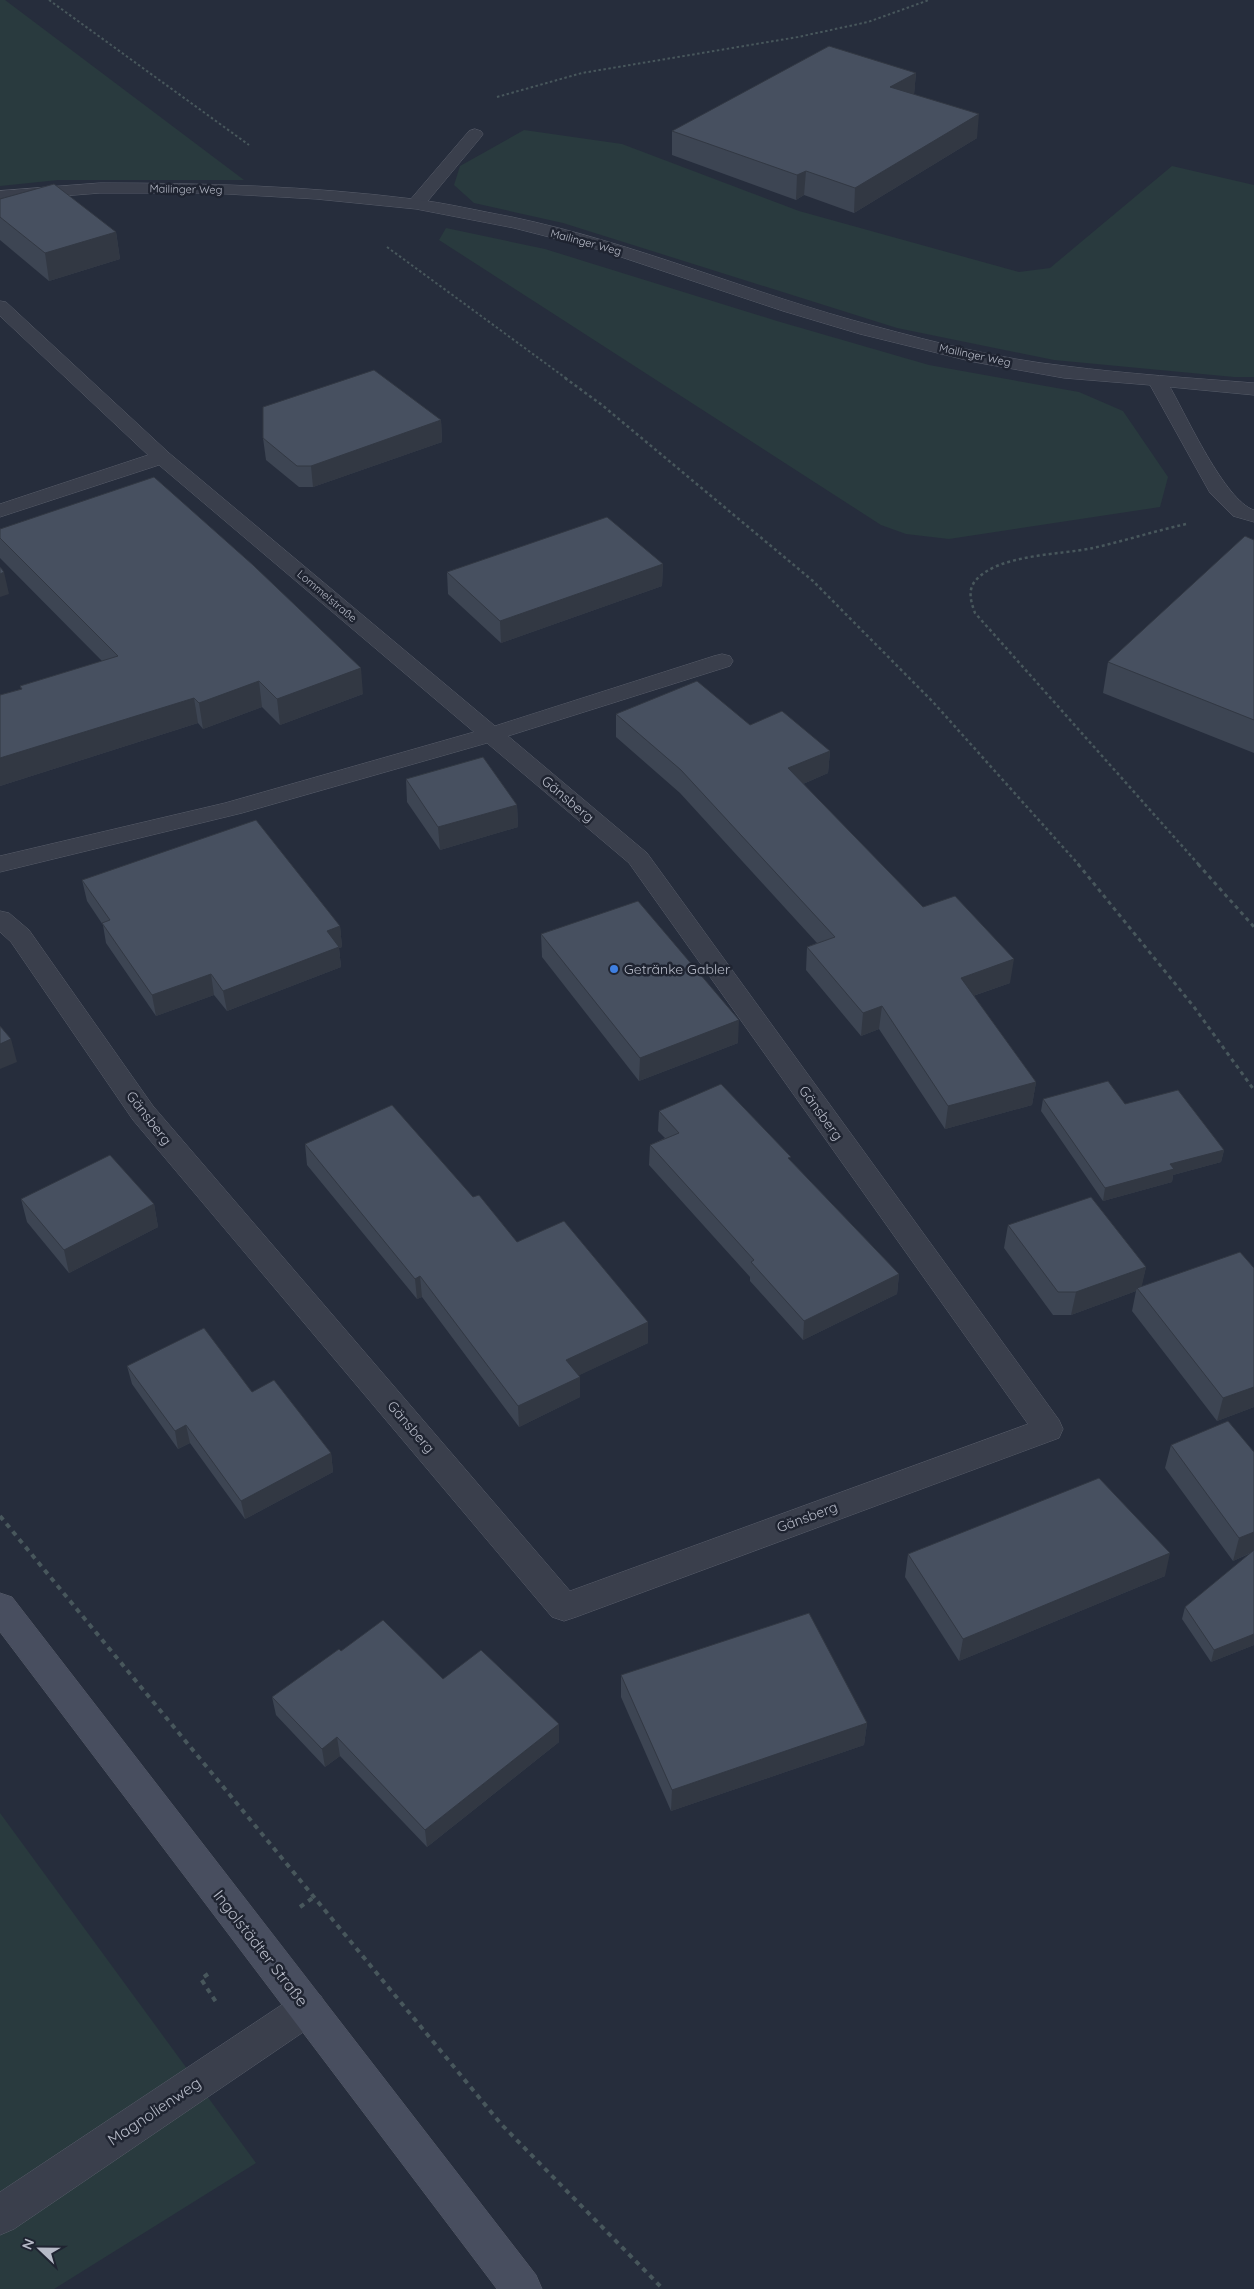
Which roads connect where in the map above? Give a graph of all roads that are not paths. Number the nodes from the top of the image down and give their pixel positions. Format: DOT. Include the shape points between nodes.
graph roads {
  1 [pos="475,134"];
  2 [pos="0,196"];
  3 [pos="416,204"];
  4 [pos="0,306"];
  5 [pos="1158,382"];
  6 [pos="1254,389"];
  7 [pos="162,457"];
  8 [pos="0,511"];
  9 [pos="1247,514"];
  10 [pos="722,661"];
  11 [pos="492,734"];
  12 [pos="0,864"];
  13 [pos="0,919"];
  14 [pos="0,1607"];
  15 [pos="308,2008"];
  16 [pos="0,2216"];
  17 [pos="522,2289"];
  1 -- 3 [label="street"];
  2 -- 3 [label="street, Mailinger Weg" via="100,188 208,188"];
  3 -- 5 [label="street, Mailinger Weg" via="515,223 606,246 867,330 965,354 1064,372"];
  4 -- 7 [label="street, Lommelstraße"];
  5 -- 6 [label="street, Mailinger Weg"];
  5 -- 9 [label="street" via="1217,490"];
  7 -- 8 [label="street"];
  7 -- 11 [label="street, Lommelstraße"];
  10 -- 11 [label="street"];
  11 -- 12 [label="street" via="154,829"];
  11 -- 13 [label="street, Gänsberg" via="638,858 1048,1429 564,1607 143,1113 20,936"];
  14 -- 15 [label="main road, Ingolstädter Straße"];
  15 -- 16 [label="street, Magnolienweg"];
  15 -- 17 [label="main road, Ingolstädter Straße"];
}
